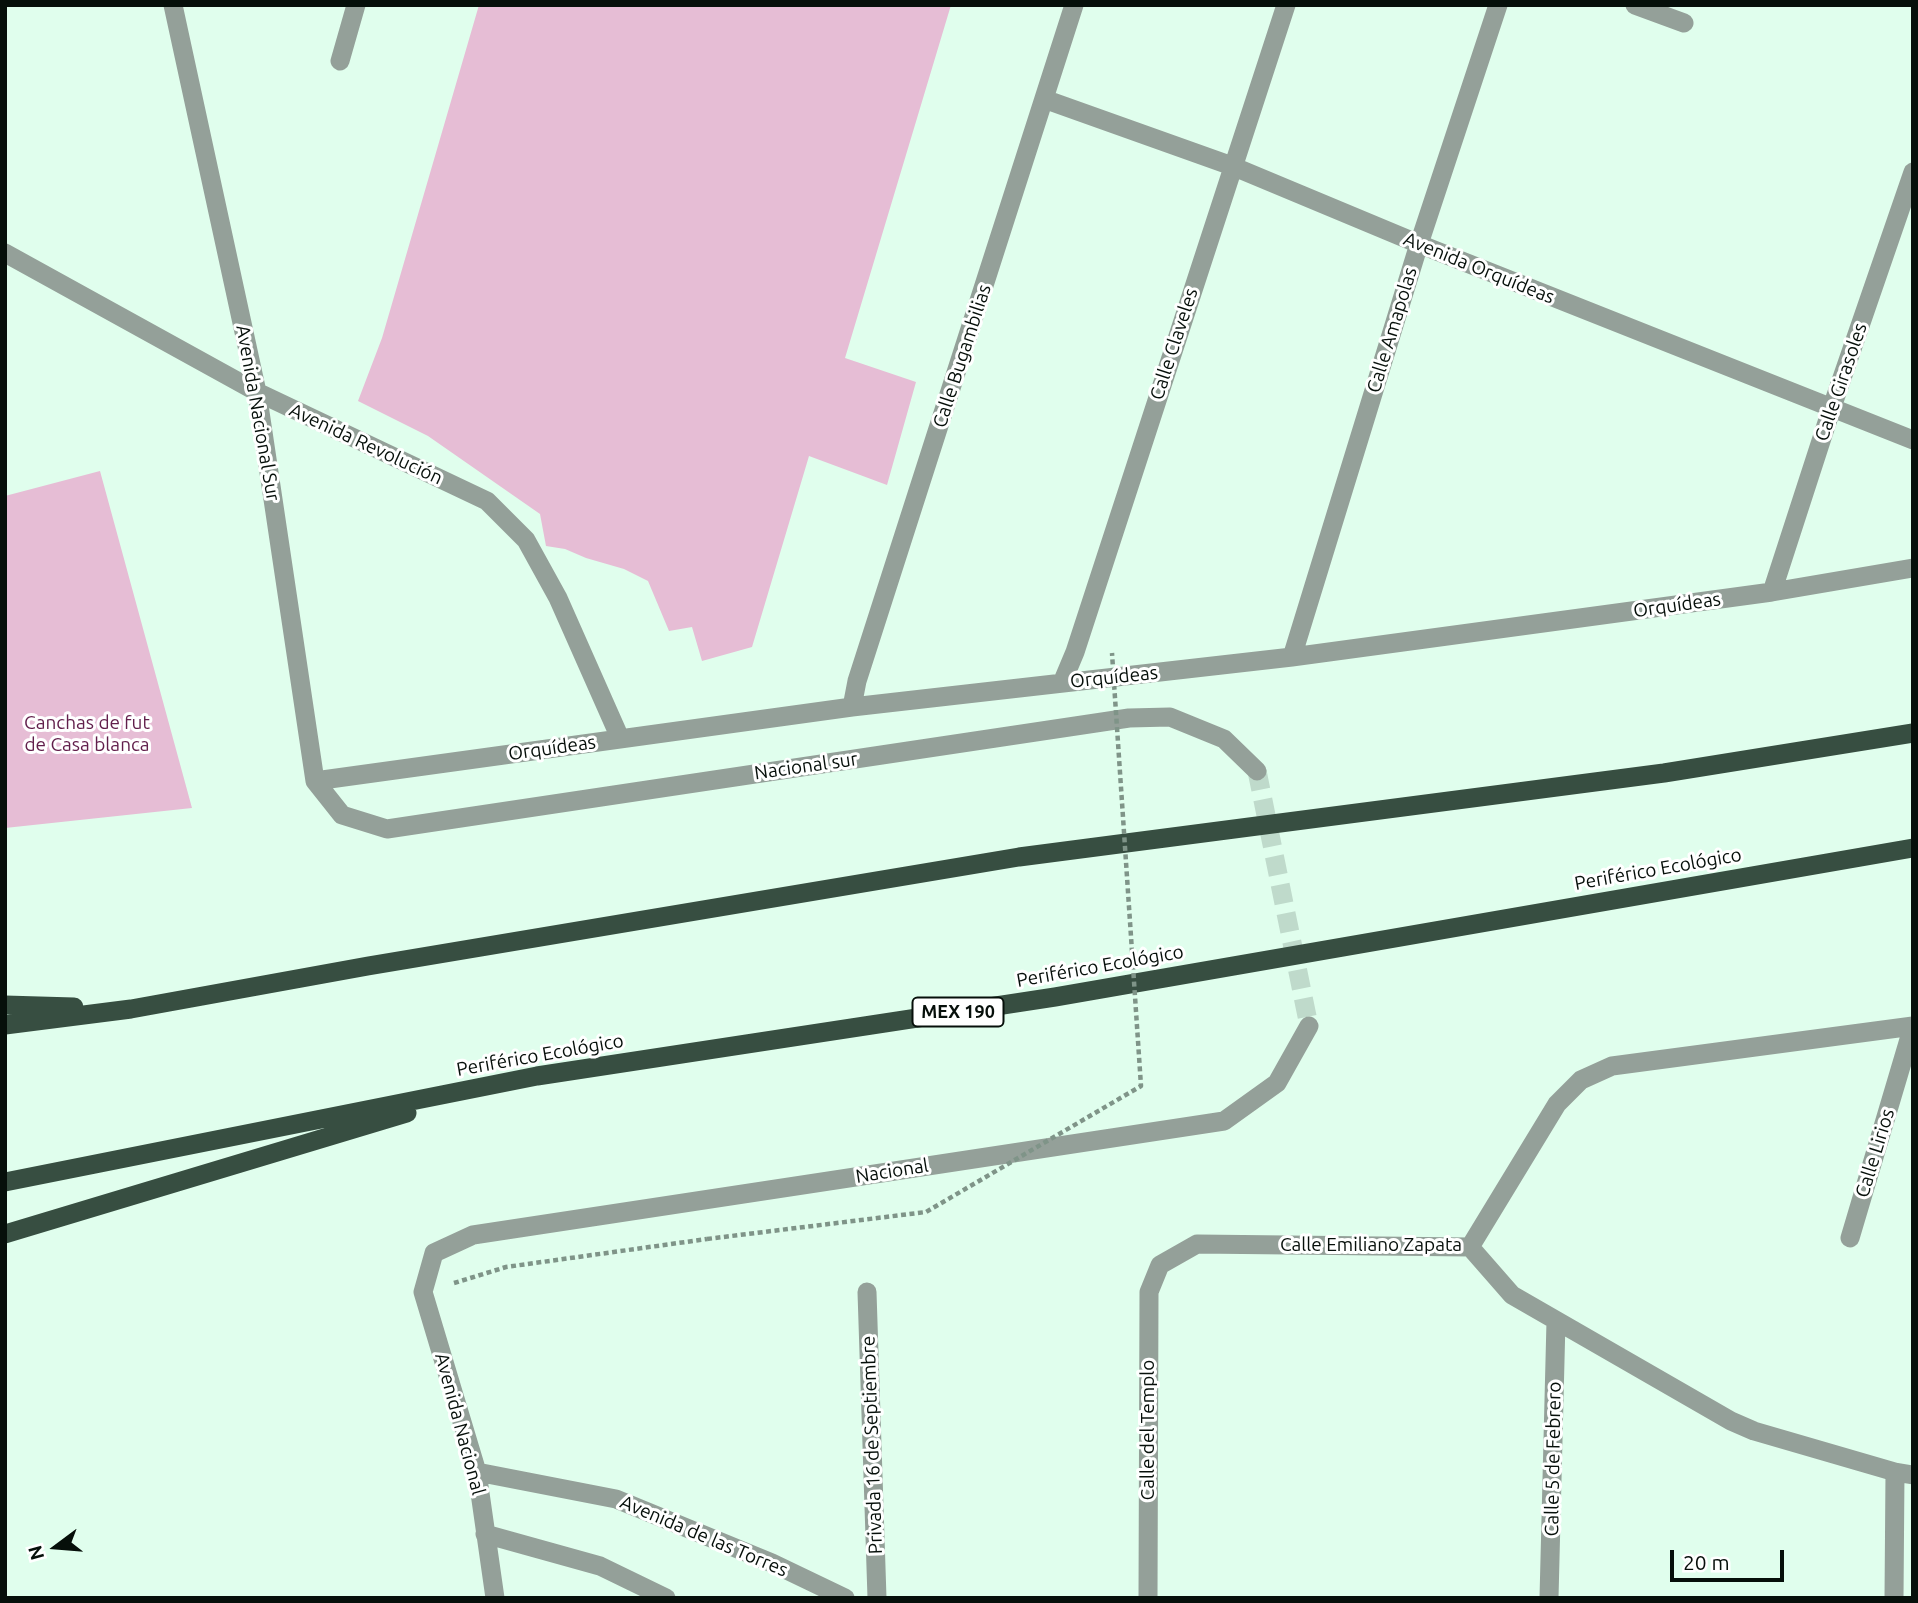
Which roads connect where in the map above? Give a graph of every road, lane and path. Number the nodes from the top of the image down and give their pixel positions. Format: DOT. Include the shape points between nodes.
graph roads {
  1 [pos="173,5"];
  2 [pos="356,5"];
  3 [pos="1074,5"];
  4 [pos="1286,5"];
  5 [pos="1498,5"];
  6 [pos="1636,5"];
  7 [pos="1684,23"];
  8 [pos="340,61"];
  9 [pos="1044,99"];
  10 [pos="1232,166"];
  11 [pos="1913,172"];
  12 [pos="1419,244"];
  13 [pos="5,253"];
  14 [pos="257,392"];
  15 [pos="1832,407"];
  16 [pos="1913,440"];
  17 [pos="1913,568"];
  18 [pos="1772,592"];
  19 [pos="1112,653"];
  20 [pos="1292,657"];
  21 [pos="1062,683"];
  22 [pos="852,707"];
  23 [pos="1913,733"];
  24 [pos="620,738"];
  25 [pos="1257,771"];
  26 [pos="315,780"];
  27 [pos="342,815"];
  28 [pos="1913,848"];
  29 [pos="7,1004"];
  30 [pos="131,1009"];
  31 [pos="5,1025"];
  32 [pos="1309,1026"];
  33 [pos="1913,1026"];
  34 [pos="537,1076"];
  35 [pos="5,1182"];
  36 [pos="5,1234"];
  37 [pos="1850,1238"];
  38 [pos="1470,1247"];
  39 [pos="1160,1265"];
  40 [pos="423,1292"];
  41 [pos="867,1292"];
  42 [pos="1556,1321"];
  43 [pos="477,1472"];
  44 [pos="1904,1473"];
  45 [pos="485,1534"];
  46 [pos="495,1598"];
  47 [pos="666,1598"];
  48 [pos="845,1598"];
  49 [pos="877,1598"];
  50 [pos="1148,1598"];
  51 [pos="1549,1598"];
  52 [pos="1894,1598"];
  1 -- 14 [label="street, Avenida Nacional Sur"];
  2 -- 8 [label="street"];
  3 -- 9 [label="street, Calle Bugambilias"];
  4 -- 10 [label="street, Calle Claveles"];
  5 -- 12 [label="street, Calle Amapolas"];
  6 -- 7 [label="street"];
  9 -- 10 [label="street, Avenida Orquídeas"];
  9 -- 22 [label="street, Calle Bugambilias"];
  10 -- 12 [label="street, Avenida Orquídeas"];
  10 -- 21 [label="street, Calle Claveles"];
  11 -- 15 [label="street, Calle Girasoles"];
  12 -- 15 [label="street, Avenida Orquídeas"];
  12 -- 20 [label="street, Calle Amapolas"];
  13 -- 14 [label="street, Avenida Revolución"];
  14 -- 24 [label="street, Avenida Revolución" via="487,502 526,540 558,598"];
  14 -- 26 [label="street, Avenida Nacional Sur"];
  15 -- 16 [label="street, Avenida Orquídeas"];
  15 -- 18 [label="street, Calle Girasoles"];
  17 -- 18 [label="street, Orquídeas"];
  18 -- 20 [label="street, Orquídeas"];
  19 -- 40 [label="path, bridge" via="1141,1086 926,1212 506,1267"];
  20 -- 21 [label="street, Orquídeas"];
  21 -- 22 [label="street, Orquídeas"];
  22 -- 24 [label="street, Orquídeas"];
  23 -- 30 [label="highway" via="1664,773 1019,857"];
  24 -- 26 [label="street, Orquídeas"];
  25 -- 27 [label="street, Nacional sur" via="1224,739 1170,717 1129,718 387,829"];
  26 -- 27 [label="street, Avenida Nacional Sur"];
  28 -- 34 [label="highway, Periférico Ecológico / MEX 190" via="1055,998"];
  29 -- 30 [label="highway"];
  30 -- 31 [label="highway"];
  32 -- 40 [label="street, Nacional" via="1278,1083 1224,1121 473,1235 434,1253"];
  33 -- 37 [label="street, Calle Lirios"];
  33 -- 38 [label="street, Calle Emiliano Zapata" via="1612,1066 1581,1080 1557,1104"];
  34 -- 35 [label="highway, Periférico Ecológico / MEX 190"];
  34 -- 36 [label="highway"];
  38 -- 39 [label="street, Calle Emiliano Zapata" via="1197,1244"];
  38 -- 42 [label="street" via="1512,1295"];
  39 -- 50 [label="street, Calle del Templo" via="1149,1293"];
  40 -- 43 [label="street, Avenida Nacional"];
  41 -- 49 [label="street, Privada 16 de Septiembre"];
  42 -- 44 [label="street" via="1731,1421"];
  42 -- 51 [label="street, Calle 5 de Febrero"];
  43 -- 45 [label="street, Avenida Nacional"];
  43 -- 48 [label="street, Avenida de las Torres" via="616,1499"];
  44 -- 52 [label="street"];
  45 -- 46 [label="street, Avenida Nacional"];
  45 -- 47 [label="street" via="600,1566"];
}
